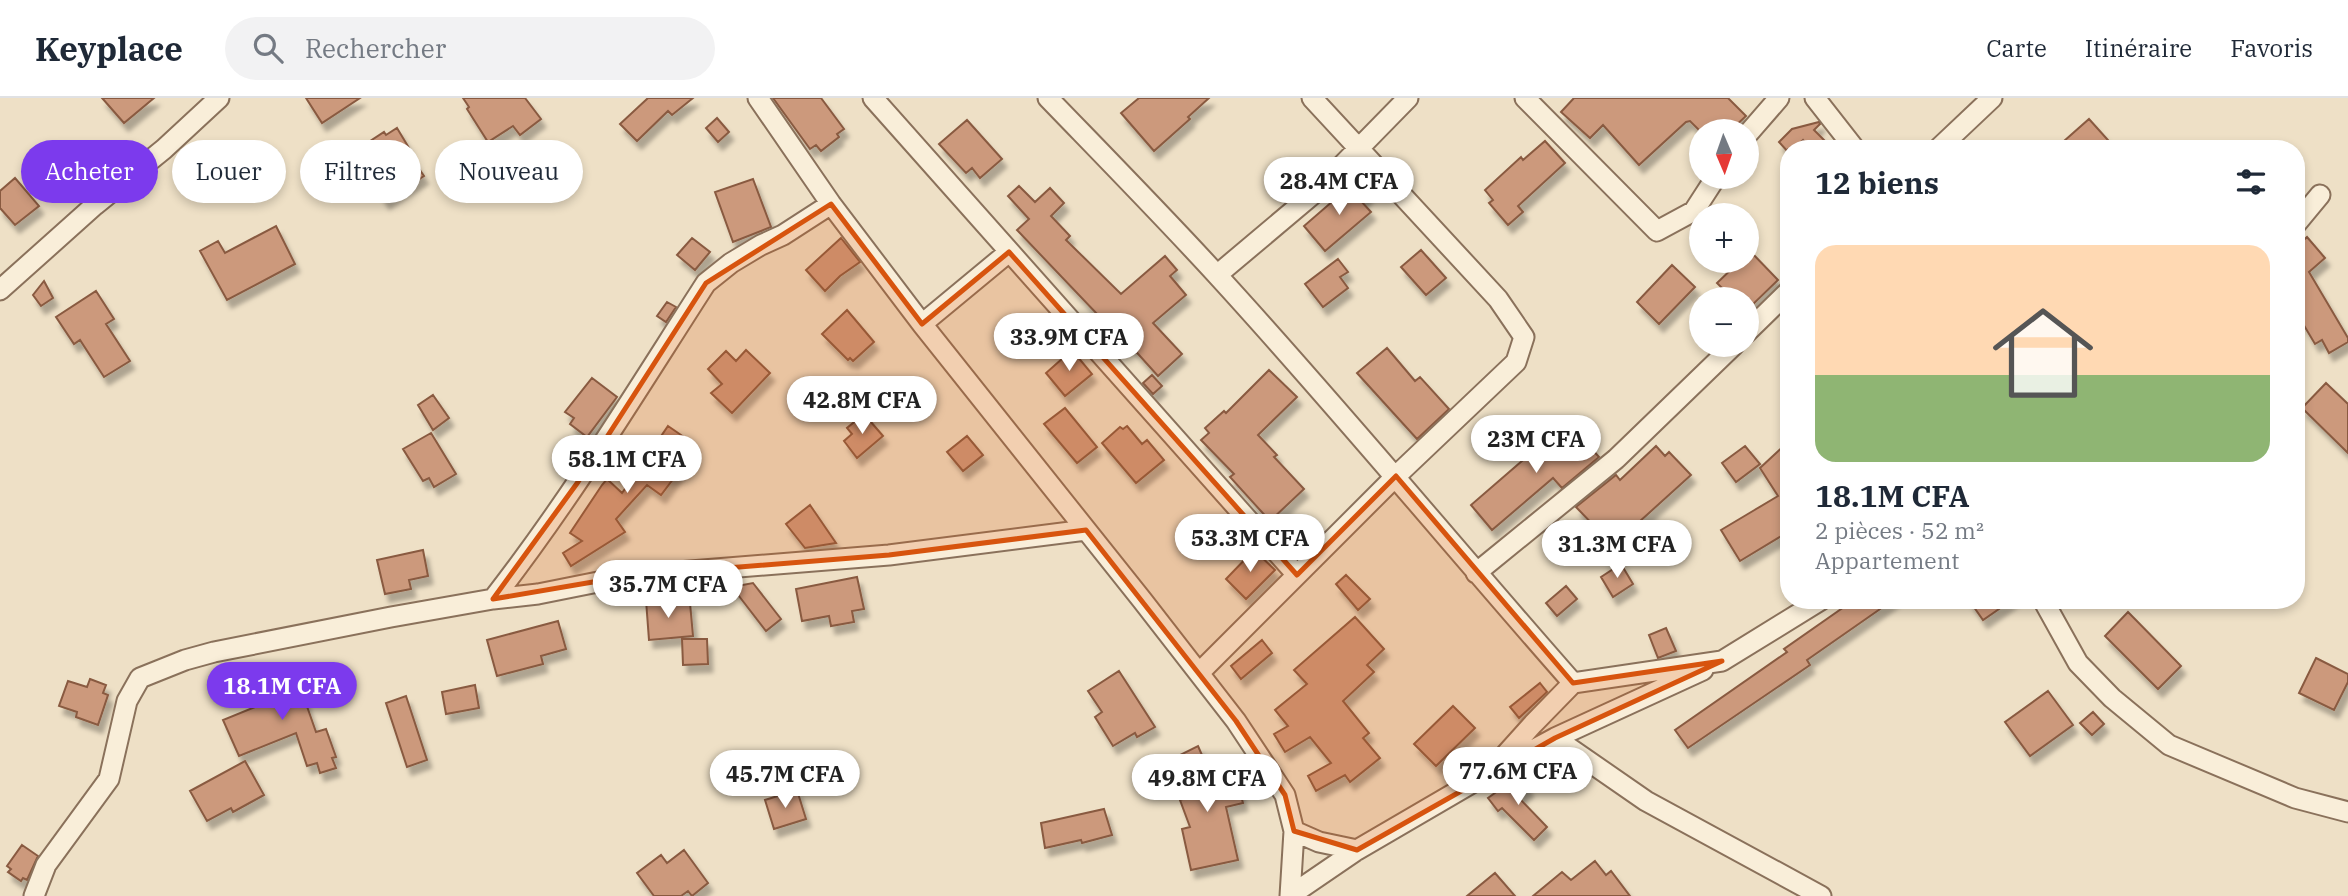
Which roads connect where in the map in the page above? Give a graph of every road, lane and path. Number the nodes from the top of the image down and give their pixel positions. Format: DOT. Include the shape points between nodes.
graph roads {
  1 [pos="219,98"];
  2 [pos="758,98"];
  3 [pos="873,98"];
  4 [pos="1048,98"];
  5 [pos="1312,98"];
  6 [pos="1408,98"];
  7 [pos="1525,98"];
  8 [pos="1779,98"];
  9 [pos="1815,98"];
  10 [pos="1992,98"];
  11 [pos="1759,121"];
  12 [pos="1848,140"];
  13 [pos="1948,140"];
  14 [pos="1359,147"];
  15 [pos="1708,189"];
  16 [pos="2320,195"];
  17 [pos="831,204"];
  18 [pos="2305,213"];
  19 [pos="1009,252"];
  20 [pos="1217,275"];
  21 [pos="0,290"];
  22 [pos="1780,300"];
  23 [pos="1759,320"];
  24 [pos="922,324"];
  25 [pos="1722,357"];
  26 [pos="1396,476"];
  27 [pos="1086,530"];
  28 [pos="1476,573"];
  29 [pos="1297,575"];
  30 [pos="493,599"];
  31 [pos="1806,609"];
  32 [pos="2048,609"];
  33 [pos="1722,661"];
  34 [pos="1199,673"];
  35 [pos="1573,684"];
  36 [pos="1555,738"];
  37 [pos="1489,773"];
  38 [pos="2348,813"];
  39 [pos="1294,831"];
  40 [pos="1357,850"];
  41 [pos="1290,895"];
  42 [pos="34,896"];
  43 [pos="1821,896"];
  1 -- 21 [label="street"];
  2 -- 17 [label="street"];
  3 -- 19 [label="street"];
  4 -- 20 [label="street"];
  5 -- 14 [label="street"];
  6 -- 14 [label="street"];
  7 -- 15 [label="street" via="1657,231 1694,211"];
  8 -- 11 [label="street"];
  9 -- 12 [label="street"];
  10 -- 13 [label="street"];
  14 -- 20 [label="street" via="1318,190"];
  14 -- 26 [label="street" via="1498,299 1524,337 1516,362"];
  16 -- 18 [label="street"];
  17 -- 24 [label="street"];
  17 -- 30 [label="street" via="731,263 706,284 578,482"];
  19 -- 24 [label="street"];
  19 -- 29 [label="street"];
  20 -- 26 [label="street"];
  22 -- 23 [label="street"];
  24 -- 27 [label="street"];
  25 -- 28 [label="street" via="1616,459"];
  26 -- 28 [label="street"];
  26 -- 29 [label="street"];
  27 -- 30 [label="street" via="889,555 628,576"];
  27 -- 34 [label="street"];
  28 -- 35 [label="street"];
  29 -- 34 [label="street"];
  30 -- 42 [label="street" via="214,652 140,678 127,701 109,779 46,865"];
  31 -- 33 [label="street"];
  32 -- 38 [label="street" via="2078,663 2169,746 2295,798"];
  33 -- 35 [label="street"];
  33 -- 36 [label="street"];
  34 -- 39 [label="street" via="1284,795"];
  35 -- 37 [label="street"];
  36 -- 37 [label="street"];
  36 -- 43 [label="street" via="1646,801"];
  37 -- 40 [label="street"];
  39 -- 40 [label="street"];
  39 -- 41 [label="street"];
  40 -- 41 [label="street"];
}
